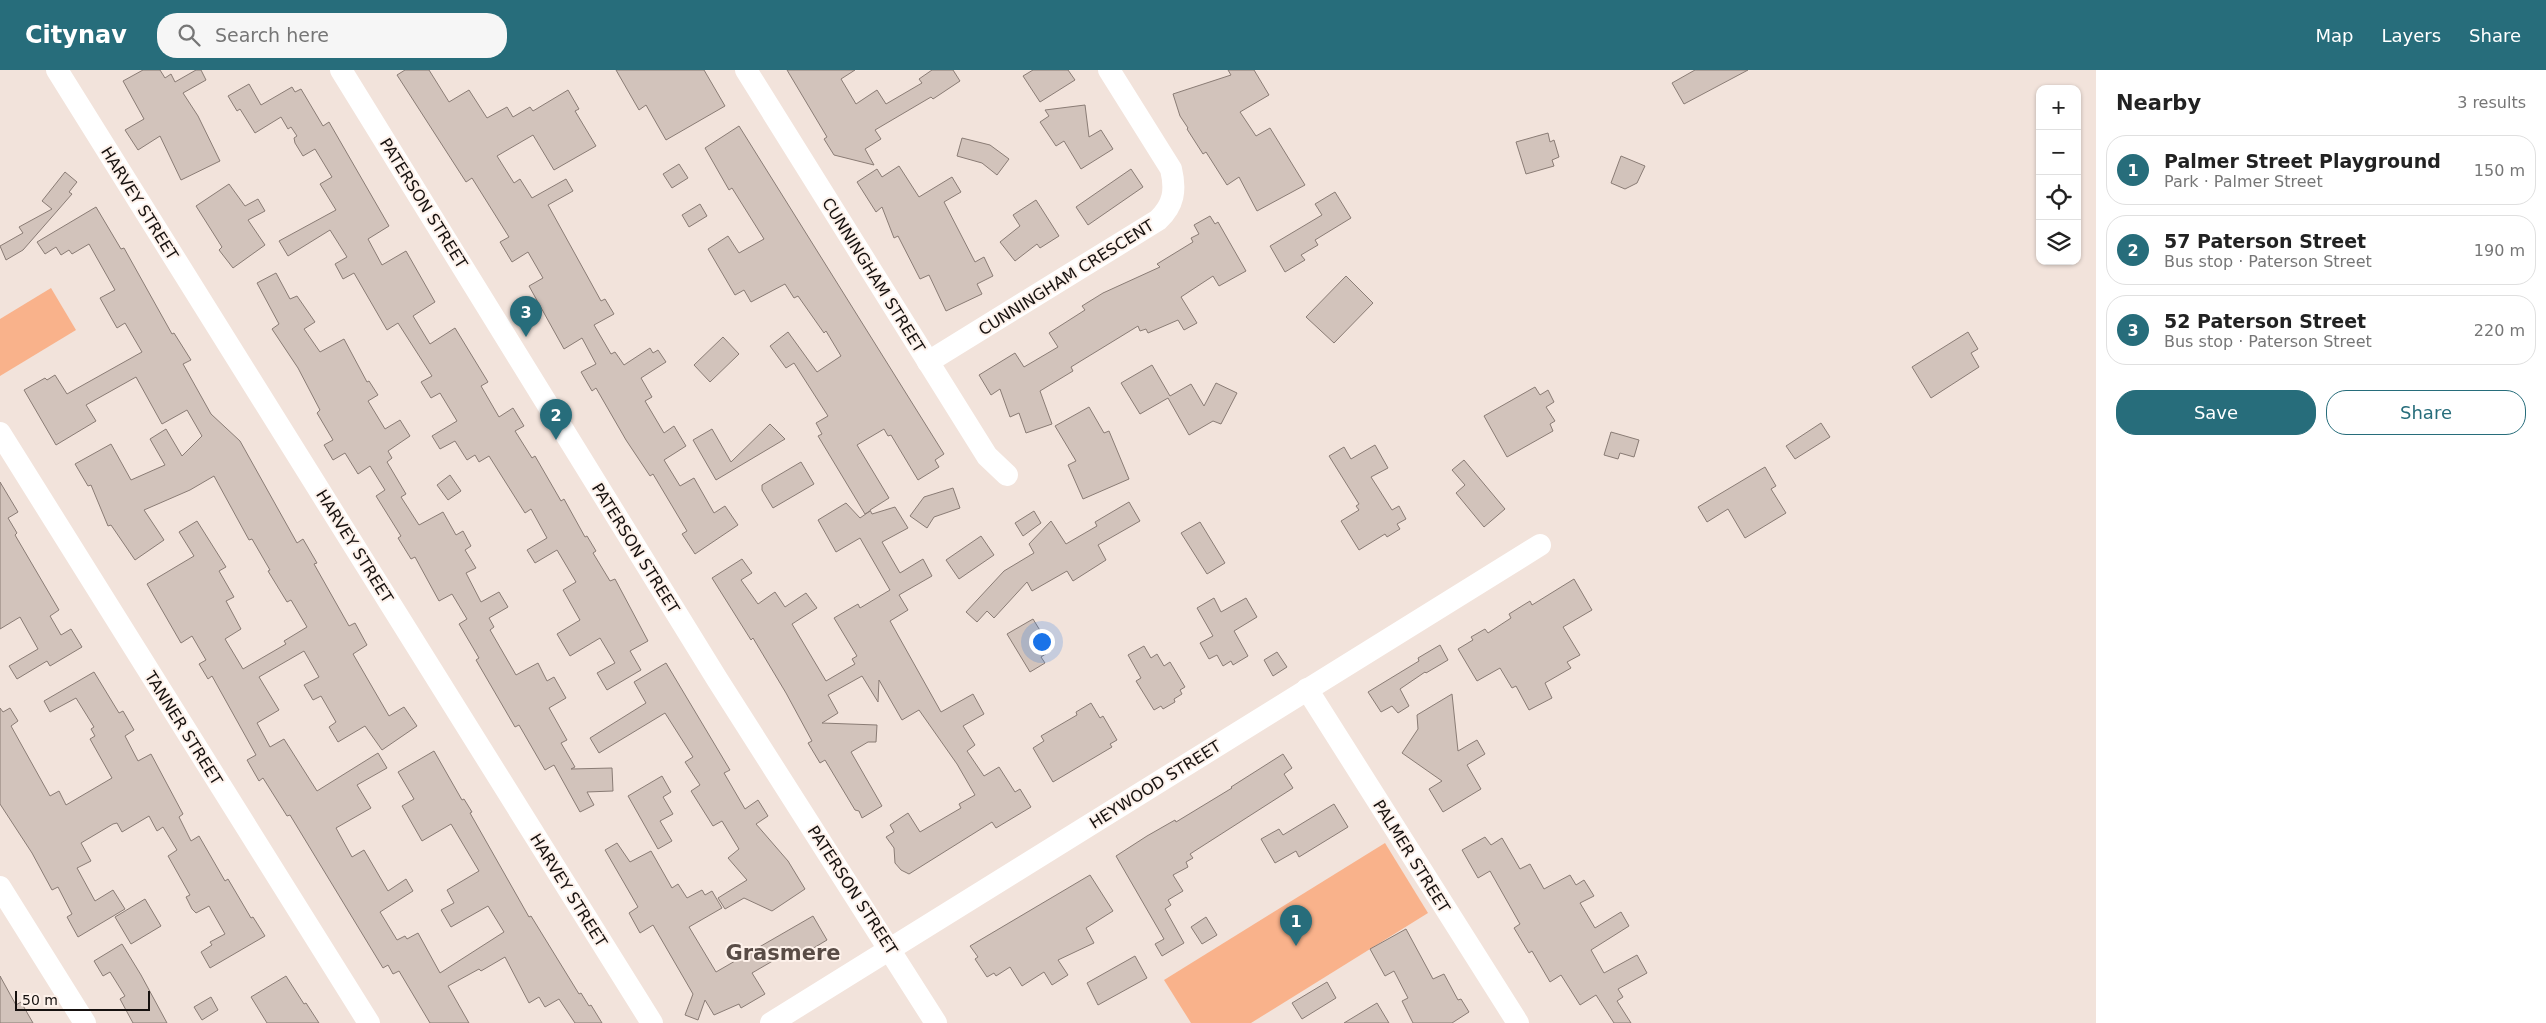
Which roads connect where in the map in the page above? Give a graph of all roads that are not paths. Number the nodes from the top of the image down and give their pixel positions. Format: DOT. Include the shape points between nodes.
graph roads {
  1 [pos="57,70"];
  2 [pos="341,70"];
  3 [pos="746,70"];
  4 [pos="1109,70"];
  5 [pos="928,362"];
  6 [pos="0,433"];
  7 [pos="1007,475"];
  8 [pos="1540,545"];
  9 [pos="1307,689"];
  10 [pos="0,887"];
  11 [pos="891,949"];
  12 [pos="85,1023"];
  13 [pos="368,1023"];
  14 [pos="652,1023"];
  15 [pos="771,1023"];
  16 [pos="936,1023"];
  17 [pos="1518,1023"];
  1 -- 14 [label="street, HARVEY STREET"];
  2 -- 11 [label="street, PATERSON STREET" via="712,671"];
  3 -- 5 [label="street, CUNNINGHAM STREET"];
  4 -- 5 [label="street, CUNNINGHAM CRESCENT" via="1171,169 1175,184 1167,211 1158,220"];
  5 -- 7 [label="street, CUNNINGHAM STREET" via="987,456"];
  6 -- 13 [label="street, TANNER STREET"];
  8 -- 9 [label="street, HEYWOOD STREET"];
  9 -- 11 [label="street, HEYWOOD STREET"];
  9 -- 17 [label="street, PALMER STREET"];
  10 -- 12 [label="street"];
  11 -- 15 [label="street, HEYWOOD STREET"];
  11 -- 16 [label="street, PATERSON STREET"];
}
